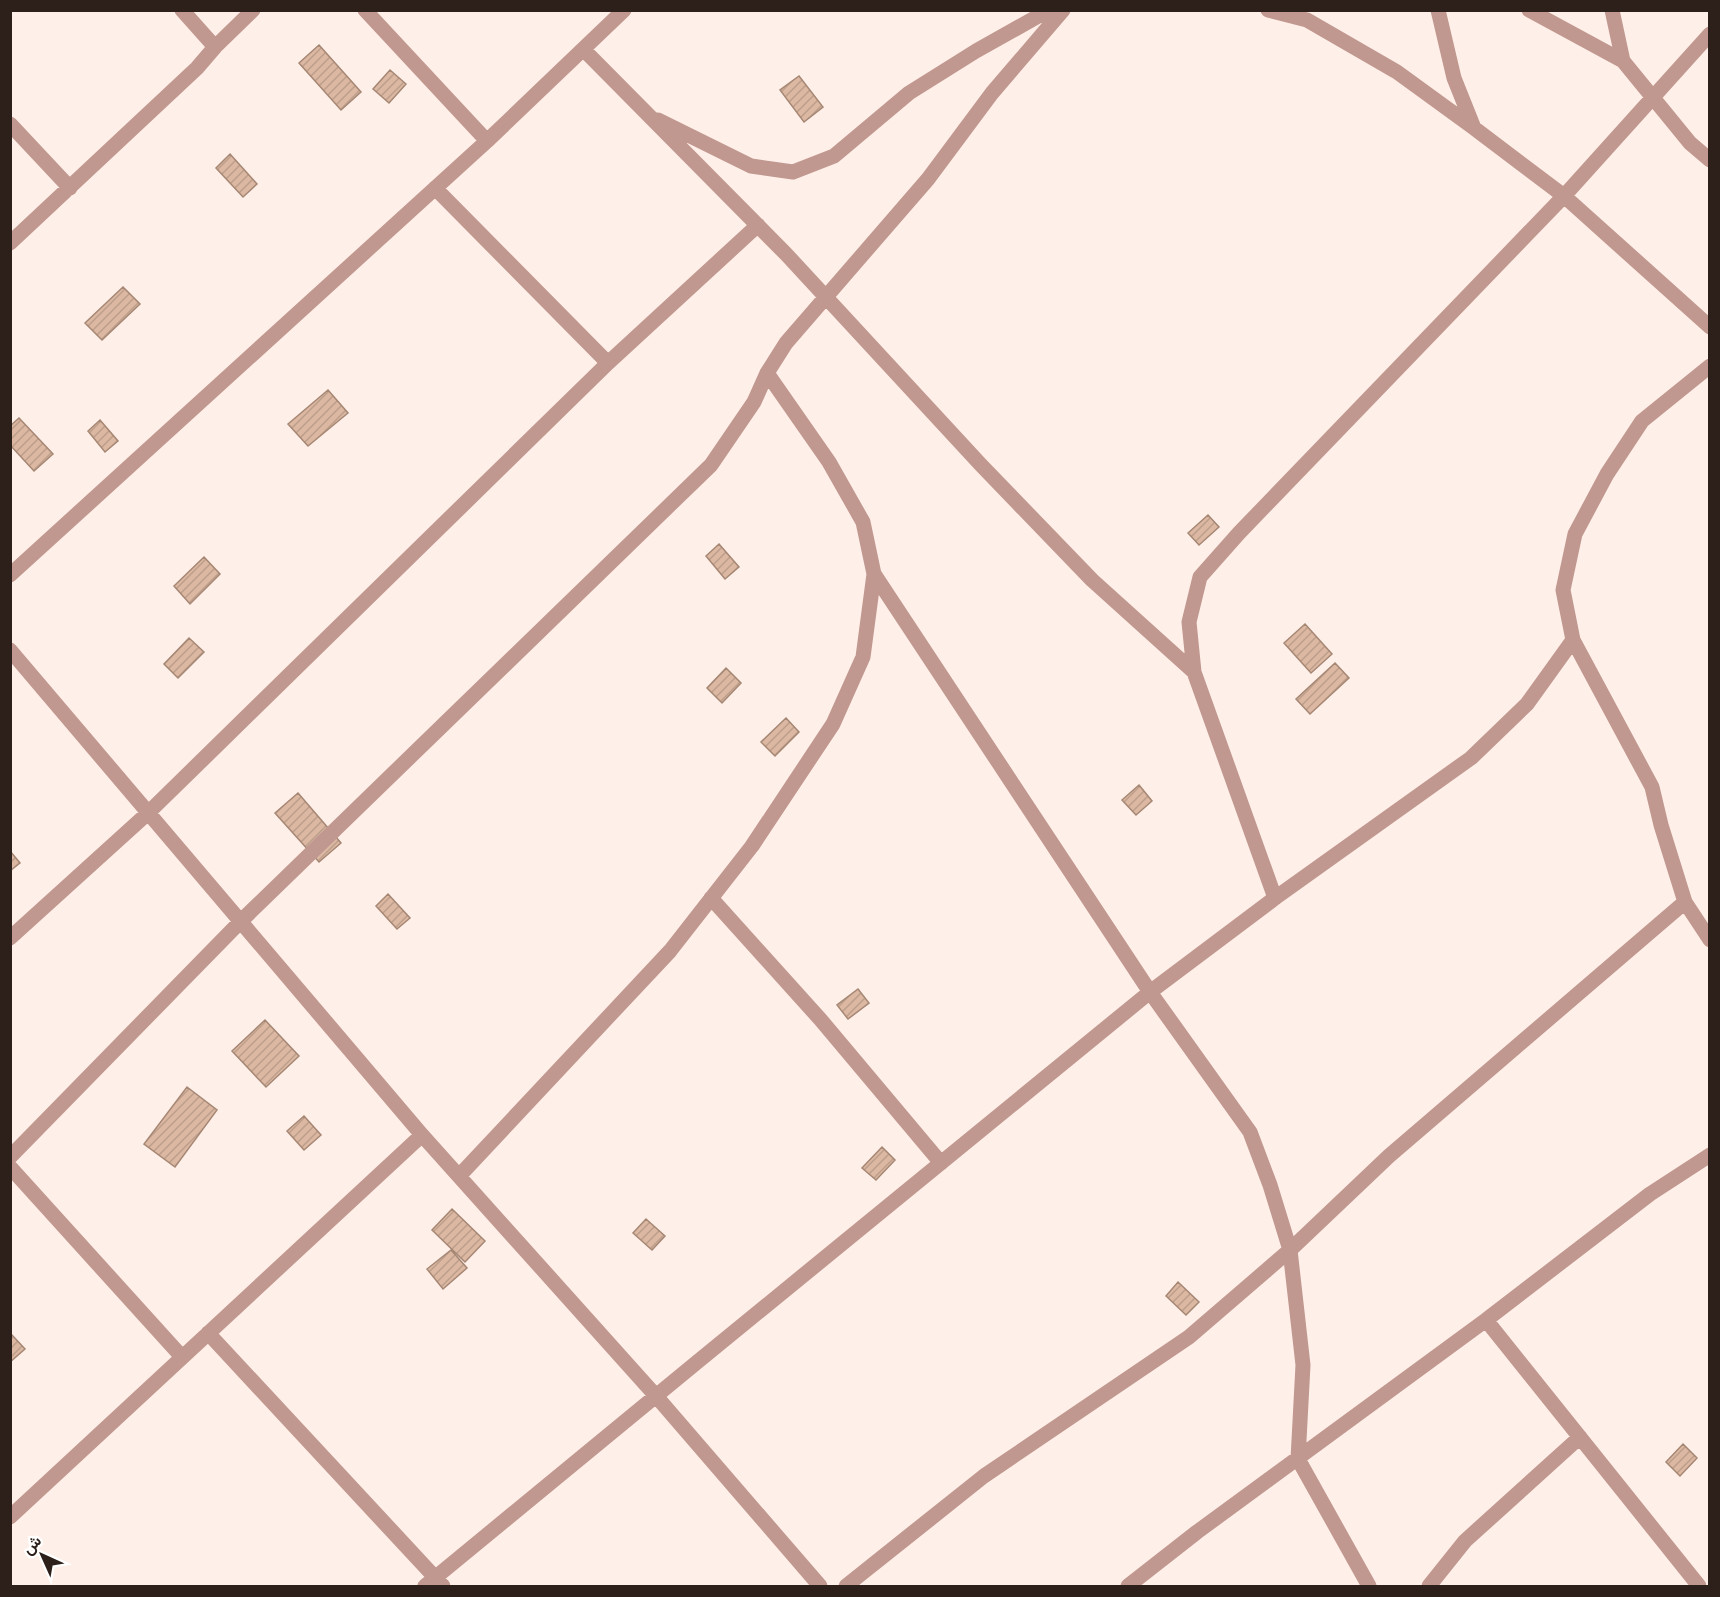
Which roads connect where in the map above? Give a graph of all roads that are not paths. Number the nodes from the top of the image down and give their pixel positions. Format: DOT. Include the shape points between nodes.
graph roads {
  1 [pos="182,10"];
  2 [pos="253,10"];
  3 [pos="365,10"];
  4 [pos="624,10"];
  5 [pos="1049,10"];
  6 [pos="1063,10"];
  7 [pos="1268,10"];
  8 [pos="1438,10"];
  9 [pos="1529,10"];
  10 [pos="1612,10"];
  11 [pos="1710,34"];
  12 [pos="215,47"];
  13 [pos="583,49"];
  14 [pos="1623,61"];
  15 [pos="1653,97"];
  16 [pos="645,113"];
  17 [pos="10,124"];
  18 [pos="1474,128"];
  19 [pos="487,141"];
  20 [pos="1710,160"];
  21 [pos="70,188"];
  22 [pos="435,188"];
  23 [pos="1564,196"];
  24 [pos="758,225"];
  25 [pos="10,243"];
  26 [pos="825,298"];
  27 [pos="1710,327"];
  28 [pos="608,363"];
  29 [pos="1710,366"];
  30 [pos="767,373"];
  31 [pos="874,574"];
  32 [pos="10,575"];
  33 [pos="1573,640"];
  34 [pos="10,650"];
  35 [pos="1194,672"];
  36 [pos="148,813"];
  37 [pos="711,898"];
  38 [pos="1275,898"];
  39 [pos="1685,902"];
  40 [pos="241,921"];
  41 [pos="10,938"];
  42 [pos="1710,940"];
  43 [pos="1150,992"];
  44 [pos="422,1135"];
  45 [pos="1710,1155"];
  46 [pos="10,1157"];
  47 [pos="941,1163"];
  48 [pos="10,1167"];
  49 [pos="460,1175"];
  50 [pos="1290,1250"];
  51 [pos="1486,1320"];
  52 [pos="208,1333"];
  53 [pos="182,1357"];
  54 [pos="656,1396"];
  55 [pos="1580,1437"];
  56 [pos="1298,1459"];
  57 [pos="10,1517"];
  58 [pos="435,1584"];
  59 [pos="820,1587"];
  60 [pos="846,1587"];
  61 [pos="1128,1587"];
  62 [pos="1369,1587"];
  63 [pos="1429,1587"];
  64 [pos="1699,1587"];
  1 -- 12 [label="street"];
  2 -- 12 [label="street"];
  3 -- 19 [label="street"];
  4 -- 13 [label="street"];
  5 -- 16 [label="street" via="909,93 834,156 794,172 751,166"];
  6 -- 26 [label="street"];
  7 -- 18 [label="street" via="1307,20 1397,72"];
  8 -- 18 [label="street" via="1454,78"];
  9 -- 14 [label="street"];
  10 -- 14 [label="street"];
  11 -- 15 [label="street"];
  12 -- 21 [label="street"];
  13 -- 16 [label="street"];
  13 -- 19 [label="street"];
  14 -- 15 [label="street"];
  15 -- 20 [label="street" via="1690,143"];
  15 -- 23 [label="street"];
  16 -- 24 [label="street"];
  17 -- 21 [label="street"];
  18 -- 23 [label="street"];
  19 -- 22 [label="street"];
  21 -- 25 [label="street"];
  22 -- 28 [label="street"];
  22 -- 32 [label="street"];
  23 -- 27 [label="street"];
  23 -- 35 [label="street" via="1200,577 1190,622"];
  24 -- 26 [label="street"];
  24 -- 28 [label="street"];
  26 -- 30 [label="street" via="786,343"];
  26 -- 35 [label="street" via="1092,580"];
  28 -- 36 [label="street"];
  29 -- 33 [label="street" via="1642,421 1607,474 1575,534 1563,590"];
  30 -- 31 [label="street" via="830,462 863,522"];
  30 -- 40 [label="street" via="754,402 711,465"];
  31 -- 37 [label="street" via="863,657 833,724 752,846"];
  31 -- 43 [label="street"];
  33 -- 38 [label="street" via="1527,704 1471,758"];
  33 -- 39 [label="street" via="1652,787"];
  34 -- 36 [label="street"];
  35 -- 38 [label="street"];
  36 -- 40 [label="street"];
  36 -- 41 [label="street"];
  37 -- 47 [label="street" via="820,1019"];
  37 -- 49 [label="street" via="670,951"];
  38 -- 43 [label="street"];
  39 -- 42 [label="street"];
  39 -- 50 [label="street" via="1389,1156"];
  40 -- 44 [label="street"];
  40 -- 46 [label="street"];
  43 -- 47 [label="street"];
  43 -- 50 [label="street" via="1250,1132"];
  44 -- 49 [label="street"];
  44 -- 52 [label="street"];
  45 -- 51 [label="street" via="1650,1194"];
  47 -- 54 [label="street"];
  48 -- 53 [label="street"];
  49 -- 54 [label="street"];
  50 -- 56 [label="street" via="1303,1365"];
  50 -- 60 [label="street" via="1189,1337 984,1476"];
  51 -- 55 [label="street"];
  51 -- 56 [label="street"];
  52 -- 53 [label="street"];
  52 -- 58 [label="street"];
  53 -- 57 [label="street"];
  54 -- 58 [label="street"];
  54 -- 59 [label="street"];
  55 -- 63 [label="street" via="1465,1541"];
  55 -- 64 [label="street"];
  56 -- 61 [label="street"];
  56 -- 62 [label="street"];
}
